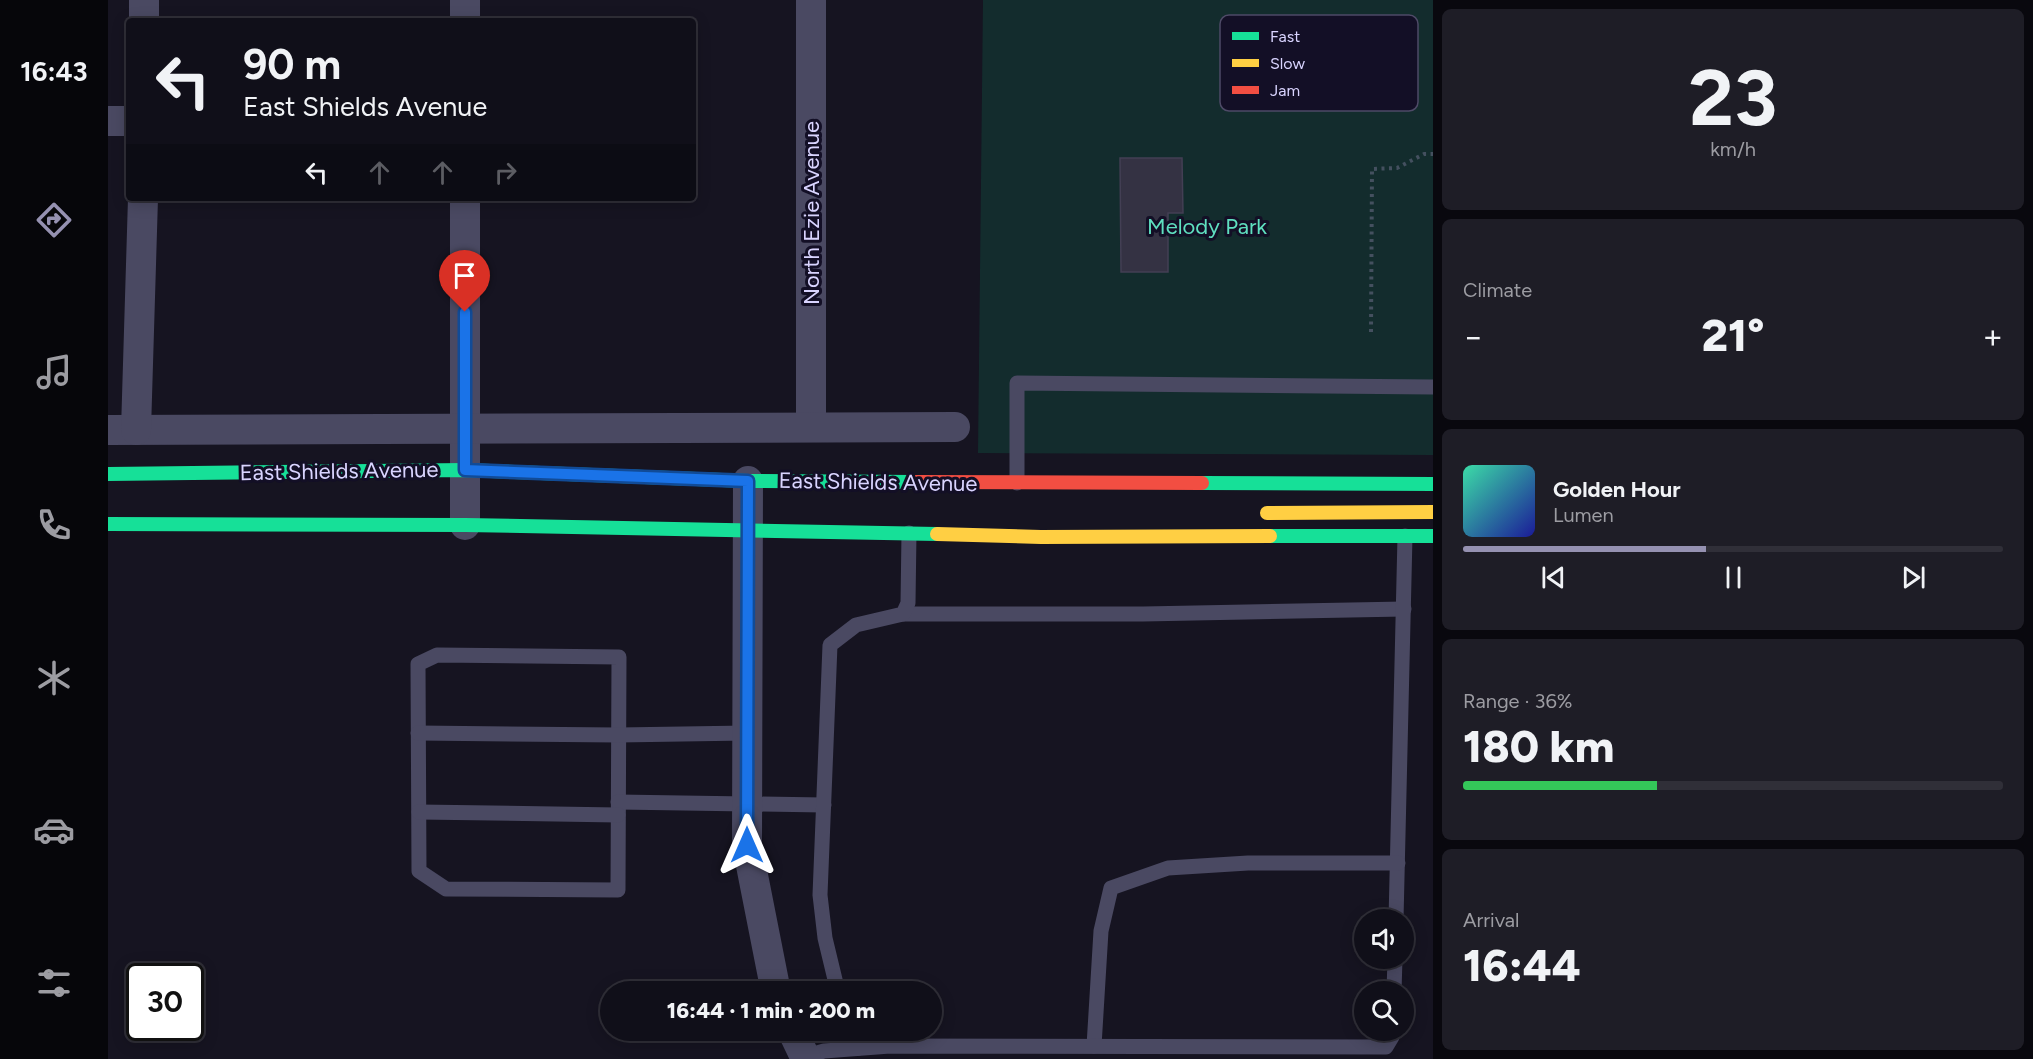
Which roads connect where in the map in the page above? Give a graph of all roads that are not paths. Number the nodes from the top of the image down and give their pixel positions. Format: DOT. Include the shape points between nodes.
graph roads {
  1 [pos="144,0"];
  2 [pos="465,0"];
  3 [pos="811,0"];
  4 [pos="144,18"];
  5 [pos="465,18"];
  6 [pos="108,121"];
  7 [pos="126,121"];
  8 [pos="142,201"];
  9 [pos="465,201"];
  10 [pos="1433,387"];
  11 [pos="465,427"];
  12 [pos="811,427"];
  13 [pos="955,427"];
  14 [pos="122,430"];
  15 [pos="465,470"];
  16 [pos="108,474"];
  17 [pos="748,481"];
  18 [pos="1017,483"];
  19 [pos="1433,484"];
  20 [pos="1433,512"];
  21 [pos="1252,513"];
  22 [pos="1209,521"];
  23 [pos="108,524"];
  24 [pos="465,525"];
  25 [pos="747,528"];
  26 [pos="909,533"];
  27 [pos="1405,536"];
  28 [pos="1433,536"];
  29 [pos="1145,537"];
  30 [pos="1404,609"];
  31 [pos="903,614"];
  32 [pos="418,733"];
  33 [pos="747,733"];
  34 [pos="618,735"];
  35 [pos="747,802"];
  36 [pos="824,804"];
  37 [pos="618,808"];
  38 [pos="418,813"];
  39 [pos="1398,863"];
  40 [pos="1396,909"];
  41 [pos="774,981"];
  42 [pos="835,981"];
  43 [pos="856,1041"];
  44 [pos="1094,1046"];
  45 [pos="859,1048"];
  46 [pos="801,1049"];
  47 [pos="1004,1053"];
  48 [pos="1389,1053"];
  1 -- 4 [label="street"];
  2 -- 5 [label="street"];
  3 -- 12 [label="street, North Ezie Avenue"];
  6 -- 7 [label="street"];
  8 -- 14 [label="street"];
  9 -- 11 [label="street"];
  10 -- 18 [label="lane" via="1017,383"];
  11 -- 12 [label="street, East Shields Avenue"];
  11 -- 14 [label="street, East Shields Avenue"];
  11 -- 15 [label="street"];
  12 -- 13 [label="street, East Shields Avenue"];
  15 -- 16 [label="main road, East Shields Avenue"];
  15 -- 17 [label="main road, East Shields Avenue"];
  15 -- 24 [label="street"];
  17 -- 18 [label="main road, East Shields Avenue"];
  17 -- 25 [label="street"];
  18 -- 19 [label="main road, East Shields Avenue"];
  20 -- 21 [label="main road"];
  22 -- 29 [label="main road"];
  23 -- 24 [label="main road"];
  24 -- 25 [label="main road"];
  25 -- 26 [label="main road"];
  25 -- 33 [label="street"];
  26 -- 29 [label="main road"];
  26 -- 31 [label="lane" via="908,603"];
  27 -- 28 [label="main road"];
  27 -- 29 [label="main road"];
  27 -- 30 [label="lane"];
  30 -- 31 [label="lane"];
  30 -- 39 [label="lane"];
  31 -- 36 [label="lane" via="856,625 830,645"];
  32 -- 34 [label="lane"];
  32 -- 34 [label="lane" via="418,664 437,655 619,657"];
  32 -- 38 [label="lane"];
  33 -- 34 [label="lane"];
  33 -- 35 [label="street"];
  34 -- 37 [label="lane"];
  35 -- 36 [label="lane"];
  35 -- 37 [label="lane"];
  35 -- 41 [label="street" via="747,845"];
  36 -- 42 [label="lane" via="820,895"];
  37 -- 38 [label="lane"];
  37 -- 38 [label="lane" via="618,890 446,889 418,871"];
  39 -- 40 [label="lane"];
  39 -- 44 [label="lane" via="1248,863 1168,868 1111,888 1101,931"];
  43 -- 45 [label="lane"];
  44 -- 47 [label="lane"];
  44 -- 48 [label="lane"];
  45 -- 46 [label="lane"];
  45 -- 47 [label="lane"];
}
